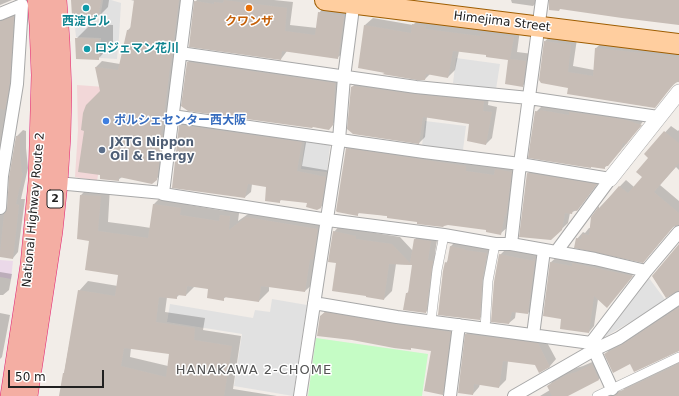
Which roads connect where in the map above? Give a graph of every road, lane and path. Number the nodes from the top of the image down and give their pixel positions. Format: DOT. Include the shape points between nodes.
graph roads {
  1 [pos="38,0"];
  2 [pos="56,0"];
  3 [pos="188,0"];
  4 [pos="325,0"];
  5 [pos="542,0"];
  6 [pos="354,2"];
  7 [pos="0,14"];
  8 [pos="538,26"];
  9 [pos="679,44"];
  10 [pos="180,53"];
  11 [pos="344,77"];
  12 [pos="679,92"];
  13 [pos="529,98"];
  14 [pos="172,116"];
  15 [pos="658,117"];
  16 [pos="340,140"];
  17 [pos="520,164"];
  18 [pos="1,176"];
  19 [pos="610,179"];
  20 [pos="57,183"];
  21 [pos="163,192"];
  22 [pos="0,208"];
  23 [pos="328,220"];
  24 [pos="679,232"];
  25 [pos="444,235"];
  26 [pos="495,244"];
  27 [pos="511,244"];
  28 [pos="550,251"];
  29 [pos="646,271"];
  30 [pos="679,298"];
  31 [pos="314,303"];
  32 [pos="431,321"];
  33 [pos="459,325"];
  34 [pos="485,329"];
  35 [pos="533,335"];
  36 [pos="593,346"];
  37 [pos="679,357"];
  38 [pos="614,391"];
  39 [pos="11,396"];
  40 [pos="27,396"];
  41 [pos="300,396"];
  42 [pos="450,396"];
  43 [pos="514,396"];
  44 [pos="597,396"];
  1 -- 39 [label="highway, National Highway Route 2 / 2" via="42,75 39,181 31,265"];
  2 -- 20 [label="highway, National Highway Route 2 / 2" via="61,92"];
  3 -- 10 [label="street"];
  4 -- 6 [label="main road, Himejima Street"];
  5 -- 8 [label="street"];
  6 -- 8 [label="main road, Himejima Street"];
  6 -- 11 [label="street"];
  7 -- 18 [label="street" via="22,5 17,84"];
  8 -- 9 [label="main road, Himejima Street"];
  8 -- 13 [label="street"];
  10 -- 11 [label="street"];
  10 -- 14 [label="street"];
  11 -- 13 [label="street"];
  11 -- 16 [label="street"];
  12 -- 15 [label="street"];
  13 -- 15 [label="street"];
  13 -- 17 [label="street"];
  14 -- 16 [label="street"];
  14 -- 21 [label="street"];
  15 -- 19 [label="street"];
  16 -- 17 [label="street"];
  16 -- 23 [label="street"];
  17 -- 19 [label="street"];
  17 -- 27 [label="street"];
  18 -- 22 [label="street"];
  19 -- 28 [label="street"];
  20 -- 21 [label="street"];
  20 -- 40 [label="highway, National Highway Route 2 / 2"];
  21 -- 23 [label="street"];
  23 -- 25 [label="street"];
  23 -- 31 [label="street"];
  24 -- 29 [label="street"];
  25 -- 26 [label="street"];
  25 -- 32 [label="street"];
  26 -- 27 [label="street"];
  26 -- 34 [label="street" via="488,281"];
  27 -- 28 [label="street"];
  28 -- 29 [label="street"];
  28 -- 35 [label="street"];
  29 -- 36 [label="street"];
  30 -- 36 [label="street" via="619,338"];
  31 -- 32 [label="street"];
  31 -- 41 [label="street"];
  32 -- 33 [label="street"];
  33 -- 34 [label="street"];
  33 -- 42 [label="street"];
  34 -- 35 [label="street"];
  35 -- 36 [label="street"];
  36 -- 38 [label="street"];
  36 -- 43 [label="street"];
  37 -- 38 [label="street"];
  38 -- 44 [label="street"];
}
